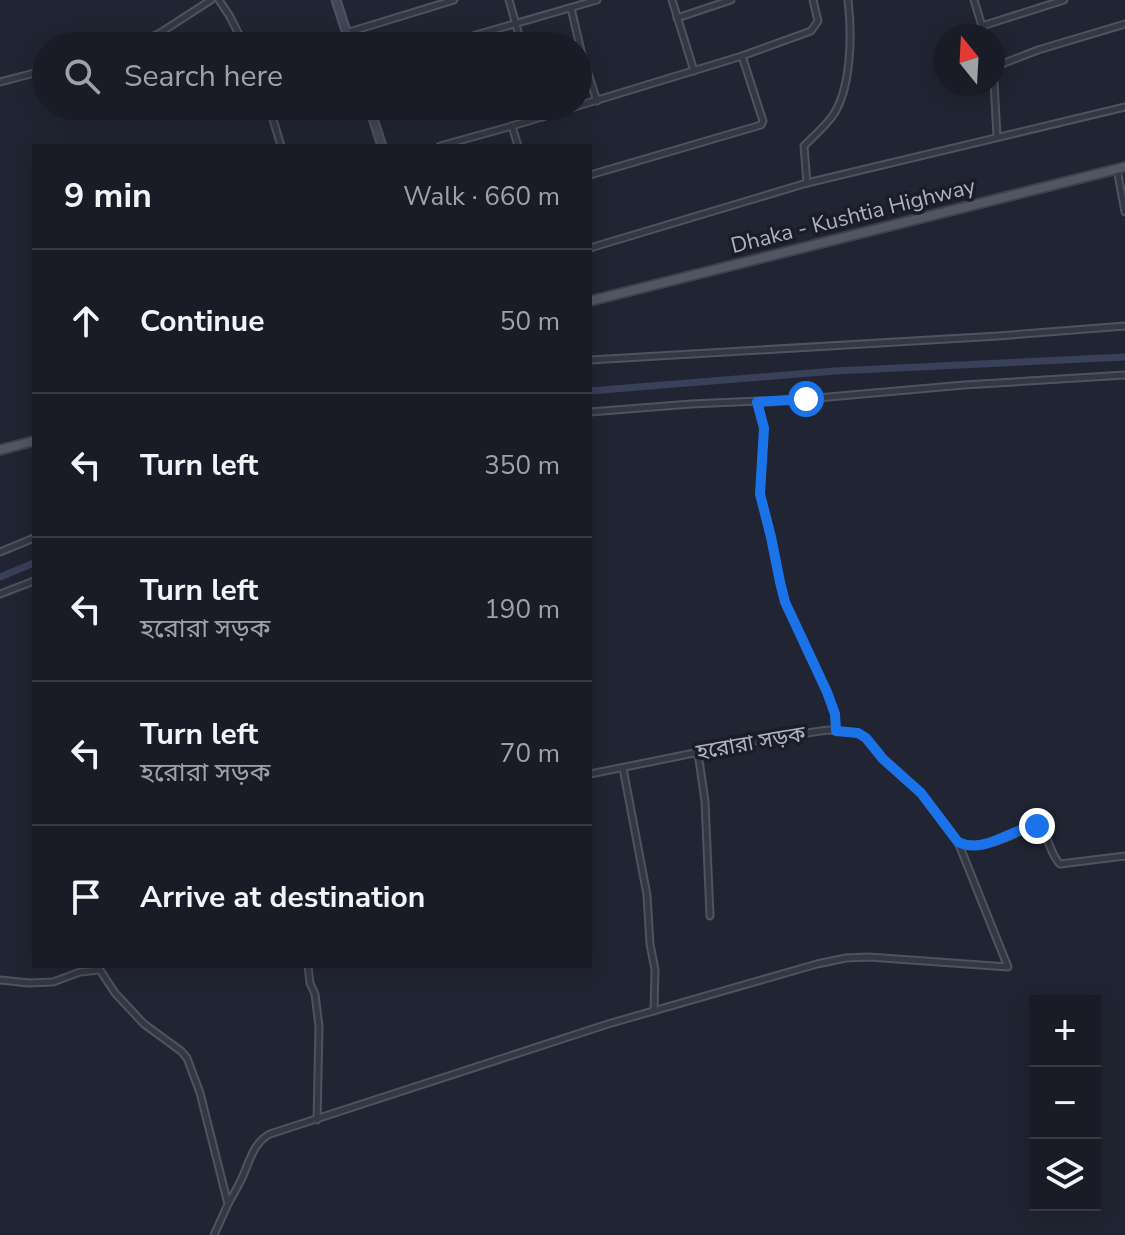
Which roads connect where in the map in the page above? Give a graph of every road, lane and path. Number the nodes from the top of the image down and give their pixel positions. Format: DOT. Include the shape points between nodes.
graph roads {
  1 [pos="211,0"];
  2 [pos="219,0"];
  3 [pos="336,0"];
  4 [pos="454,0"];
  5 [pos="509,0"];
  6 [pos="597,0"];
  7 [pos="672,0"];
  8 [pos="731,0"];
  9 [pos="813,0"];
  10 [pos="848,0"];
  11 [pos="974,0"];
  12 [pos="1064,0"];
  13 [pos="571,8"];
  14 [pos="677,18"];
  15 [pos="516,24"];
  16 [pos="981,24"];
  17 [pos="988,24"];
  18 [pos="1125,24"];
  19 [pos="162,32"];
  20 [pos="238,32"];
  21 [pos="346,32"];
  22 [pos="349,32"];
  23 [pos="488,32"];
  24 [pos="518,32"];
  25 [pos="574,32"];
  26 [pos="742,56"];
  27 [pos="1005,61"];
  28 [pos="694,71"];
  29 [pos="32,74"];
  30 [pos="0,82"];
  31 [pos="592,88"];
  32 [pos="995,96"];
  33 [pos="597,101"];
  34 [pos="592,102"];
  35 [pos="1125,107"];
  36 [pos="273,120"];
  37 [pos="374,120"];
  38 [pos="533,120"];
  39 [pos="512,126"];
  40 [pos="997,137"];
  41 [pos="280,144"];
  42 [pos="381,144"];
  43 [pos="447,144"];
  44 [pos="517,144"];
  45 [pos="1121,168"];
  46 [pos="592,174"];
  47 [pos="807,183"];
  48 [pos="1125,212"];
  49 [pos="592,247"];
  50 [pos="592,300"];
  51 [pos="1125,326"];
  52 [pos="592,360"];
  53 [pos="1125,375"];
  54 [pos="757,402"];
  55 [pos="592,412"];
  56 [pos="32,442"];
  57 [pos="0,450"];
  58 [pos="32,539"];
  59 [pos="0,552"];
  60 [pos="32,582"];
  61 [pos="0,594"];
  62 [pos="836,731"];
  63 [pos="698,753"];
  64 [pos="623,768"];
  65 [pos="592,774"];
  66 [pos="958,842"];
  67 [pos="1125,856"];
  68 [pos="710,916"];
  69 [pos="100,968"];
  70 [pos="308,968"];
  71 [pos="0,980"];
  72 [pos="654,1011"];
  73 [pos="317,1120"];
  74 [pos="228,1204"];
  75 [pos="214,1235"];
  1 -- 19 [label="street"];
  2 -- 20 [label="street"];
  3 -- 21 [label="main road"];
  4 -- 22 [label="street"];
  5 -- 15 [label="street"];
  6 -- 13 [label="street"];
  7 -- 14 [label="street"];
  8 -- 14 [label="street"];
  9 -- 26 [label="street" via="818,21 811,31"];
  10 -- 47 [label="street" via="847,80 833,115 804,146"];
  11 -- 16 [label="street"];
  12 -- 17 [label="street"];
  13 -- 15 [label="street"];
  13 -- 25 [label="street"];
  14 -- 28 [label="street"];
  15 -- 23 [label="street"];
  15 -- 24 [label="street"];
  18 -- 27 [label="street"];
  26 -- 28 [label="street"];
  26 -- 46 [label="street" via="761,125"];
  28 -- 33 [label="street"];
  29 -- 30 [label="street"];
  31 -- 33 [label="street"];
  32 -- 40 [label="street"];
  33 -- 34 [label="street"];
  35 -- 40 [label="street"];
  36 -- 41 [label="street"];
  37 -- 42 [label="main road"];
  38 -- 39 [label="street"];
  39 -- 43 [label="street"];
  39 -- 44 [label="street"];
  40 -- 47 [label="street"];
  45 -- 48 [label="street"];
  45 -- 50 [label="main road, Dhaka - Kushtia Highway"];
  47 -- 49 [label="street"];
  51 -- 52 [label="street"];
  53 -- 54 [label="street"];
  54 -- 55 [label="street"];
  54 -- 62 [label="street" via="764,428 760,494 780,582 827,692"];
  56 -- 57 [label="main road"];
  58 -- 59 [label="street"];
  60 -- 61 [label="street"];
  62 -- 63 [label="street, হরোরা সড়ক"];
  62 -- 66 [label="street, হরোরা সড়ক" via="866,738 921,793"];
  63 -- 64 [label="street, হরোরা সড়ক"];
  63 -- 68 [label="street"];
  64 -- 65 [label="street, হরোরা সড়ক"];
  64 -- 72 [label="street" via="647,895"];
  66 -- 67 [label="street" via="978,846 1037,826 1060,864"];
  66 -- 72 [label="street, হরোরা সড়ক" via="1008,967 846,958"];
  69 -- 71 [label="street" via="53,982"];
  69 -- 74 [label="street" via="144,1024 187,1058"];
  70 -- 73 [label="street" via="319,1027"];
  72 -- 73 [label="street"];
  73 -- 74 [label="street" via="263,1138"];
  74 -- 75 [label="street"];
}
